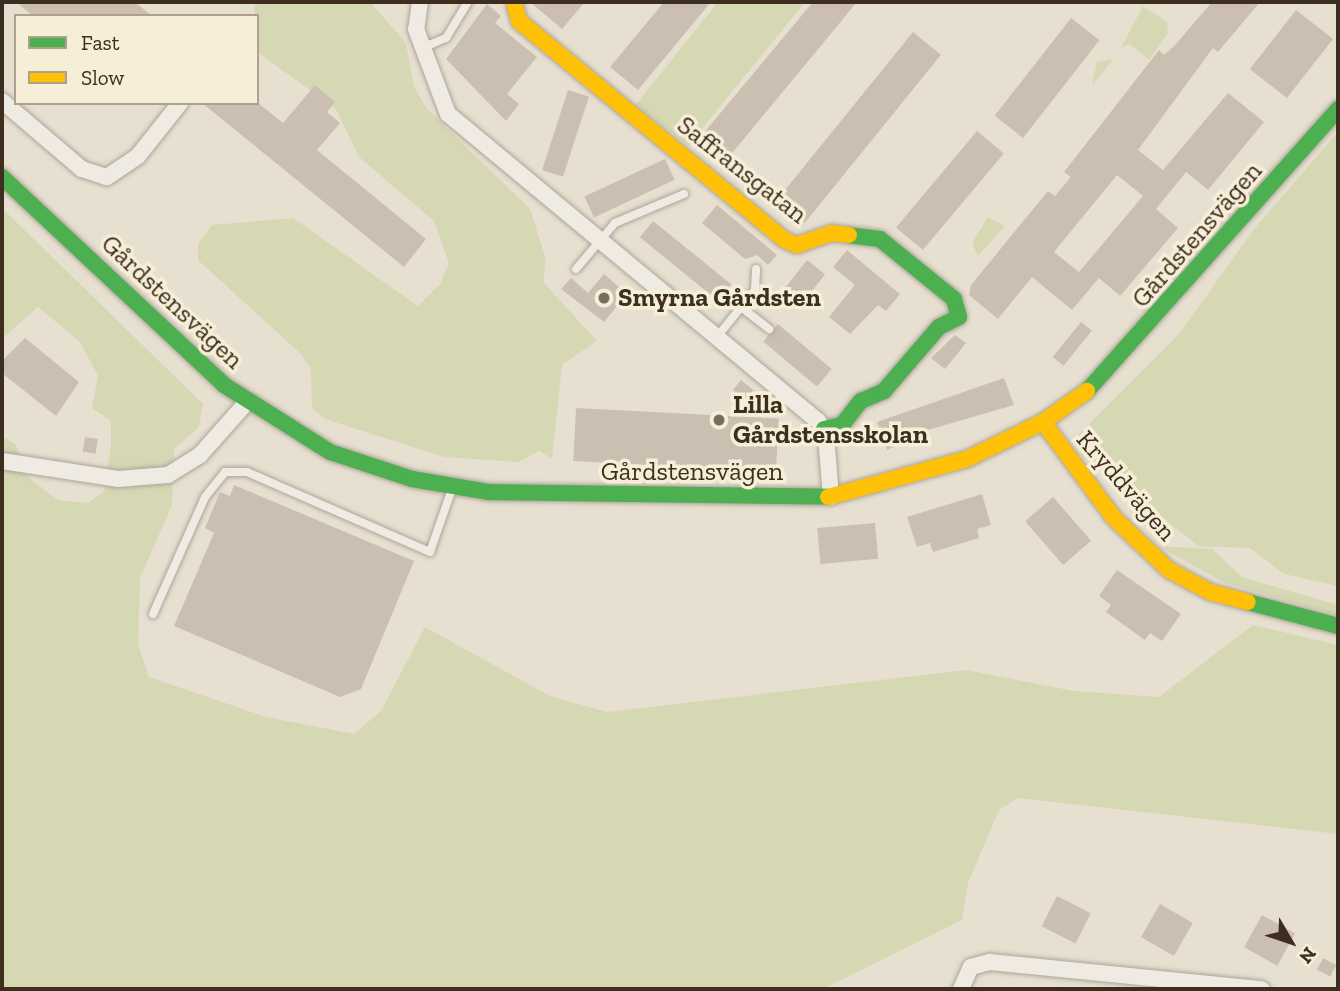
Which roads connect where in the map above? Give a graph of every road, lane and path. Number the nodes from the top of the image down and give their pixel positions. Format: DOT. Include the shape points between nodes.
graph roads {
  1 [pos="468,2"];
  2 [pos="514,2"];
  3 [pos="417,3"];
  4 [pos="421,48"];
  5 [pos="2,101"];
  6 [pos="178,105"];
  7 [pos="1338,109"];
  8 [pos="2,177"];
  9 [pos="684,194"];
  10 [pos="599,242"];
  11 [pos="576,269"];
  12 [pos="756,270"];
  13 [pos="741,307"];
  14 [pos="769,329"];
  15 [pos="716,338"];
  16 [pos="247,402"];
  17 [pos="1043,422"];
  18 [pos="824,429"];
  19 [pos="2,461"];
  20 [pos="452,488"];
  21 [pos="831,496"];
  22 [pos="153,614"];
  23 [pos="1338,626"];
  24 [pos="961,989"];
  25 [pos="1262,989"];
  1 -- 4 [label="lane" via="446,38"];
  2 -- 18 [label="street, Saffransgatan" via="519,21 785,240 797,245 831,233 880,239 954,299 959,317 939,327 884,391 861,401 842,425"];
  3 -- 4 [label="street"];
  4 -- 10 [label="street" via="448,114"];
  5 -- 6 [label="street" via="82,169 107,177 138,156"];
  7 -- 17 [label="street, Gårdstensvägen" via="1126,355"];
  8 -- 16 [label="street, Gårdstensvägen" via="179,347"];
  9 -- 10 [label="lane" via="615,223"];
  10 -- 11 [label="lane"];
  10 -- 15 [label="street"];
  12 -- 13 [label="lane" via="755,290"];
  13 -- 14 [label="lane"];
  13 -- 15 [label="lane"];
  15 -- 18 [label="street"];
  16 -- 19 [label="street" via="200,455 168,475 118,479"];
  16 -- 20 [label="street, Gårdstensvägen" via="330,452"];
  17 -- 21 [label="street, Gårdstensvägen" via="967,459"];
  17 -- 23 [label="street, Kryddvägen" via="1114,518 1169,569 1210,592"];
  18 -- 21 [label="street"];
  20 -- 21 [label="street, Gårdstensvägen"];
  20 -- 22 [label="lane" via="429,552 247,472 225,472 205,497"];
  24 -- 25 [label="street" via="971,967 990,962"];
}
